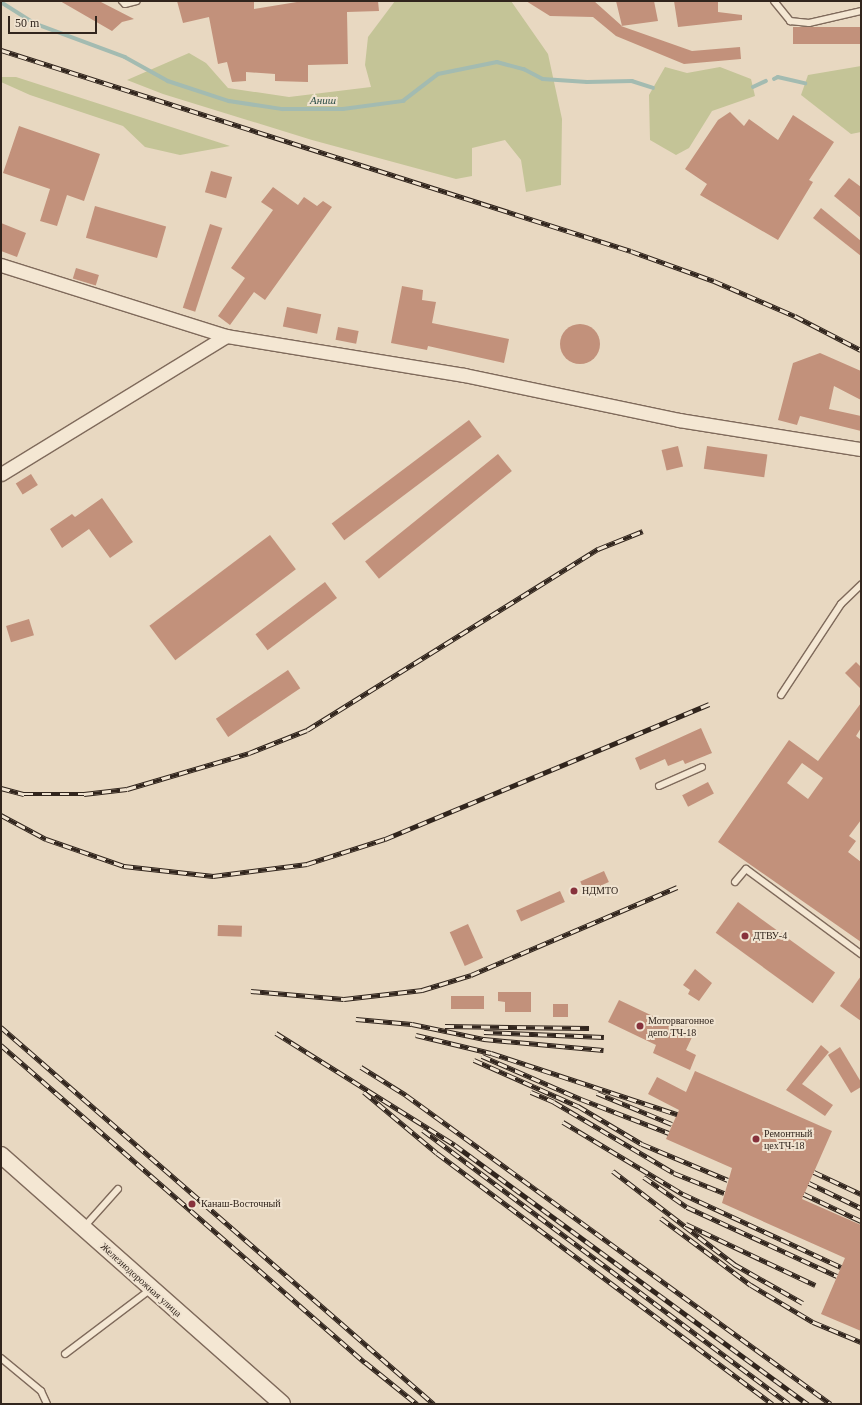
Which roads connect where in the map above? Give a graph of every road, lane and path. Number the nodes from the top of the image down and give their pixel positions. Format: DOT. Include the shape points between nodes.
graph roads {
  1 [pos="122,1"];
  2 [pos="137,1"];
  3 [pos="774,1"];
  4 [pos="861,11"];
  5 [pos="1,265"];
  6 [pos="226,336"];
  7 [pos="861,449"];
  8 [pos="1,474"];
  9 [pos="861,584"];
  10 [pos="781,694"];
  11 [pos="702,767"];
  12 [pos="659,786"];
  13 [pos="735,882"];
  14 [pos="861,954"];
  15 [pos="1,1155"];
  16 [pos="118,1189"];
  17 [pos="83,1228"];
  18 [pos="151,1289"];
  19 [pos="65,1354"];
  20 [pos="1,1358"];
  21 [pos="47,1404"];
  22 [pos="282,1404"];
  1 -- 2 [label="lane" via="125,4"];
  3 -- 4 [label="lane" via="790,21 809,23"];
  5 -- 6 [label="street"];
  6 -- 7 [label="street" via="464,375 679,420"];
  6 -- 8 [label="street"];
  9 -- 10 [label="lane" via="841,604"];
  11 -- 12 [label="lane"];
  13 -- 14 [label="lane" via="746,869"];
  15 -- 17 [label="street, Железнодорожная улица"];
  16 -- 17 [label="lane"];
  17 -- 18 [label="street, Железнодорожная улица"];
  18 -- 19 [label="lane"];
  18 -- 22 [label="street, Железнодорожная улица"];
  20 -- 21 [label="lane" via="41,1391"];
}
